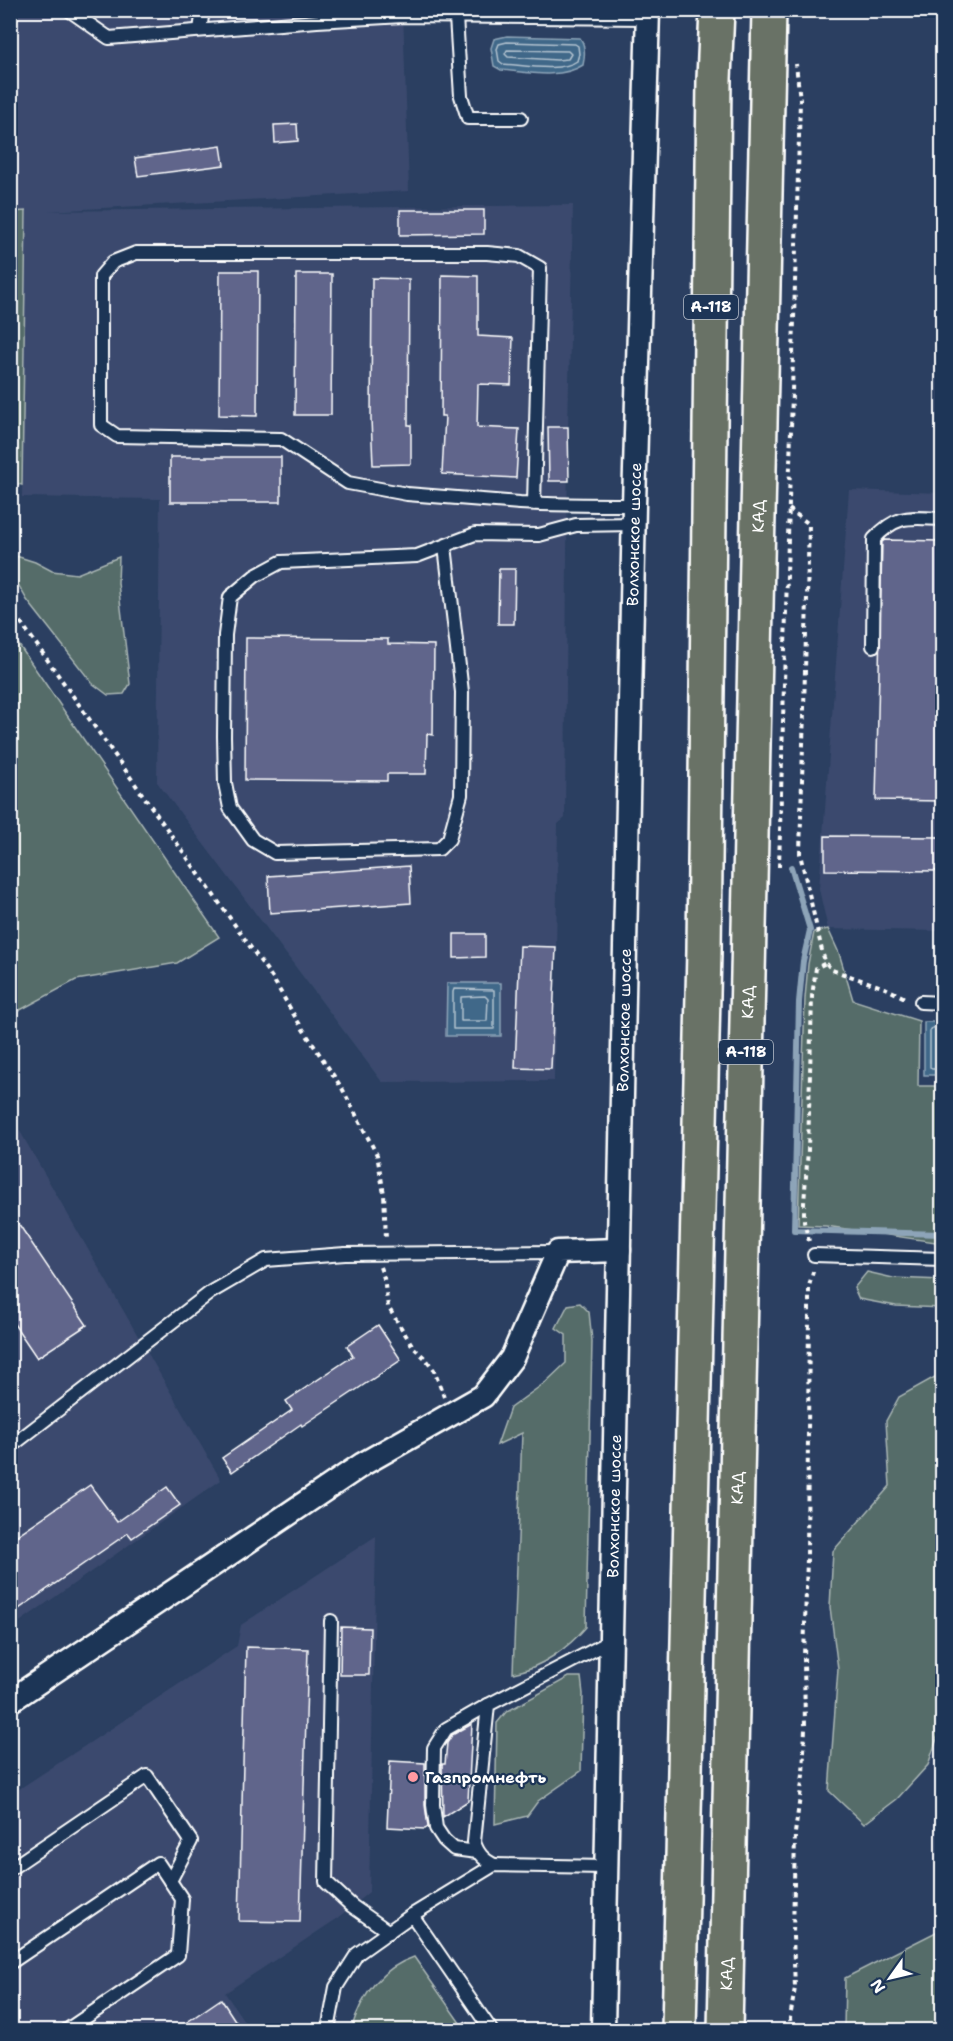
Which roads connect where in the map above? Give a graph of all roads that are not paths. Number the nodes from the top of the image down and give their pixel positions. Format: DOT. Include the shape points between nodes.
graph roads {
  1 [pos="69,10"];
  2 [pos="203,10"];
  3 [pos="717,10"];
  4 [pos="769,10"];
  5 [pos="648,14"];
  6 [pos="317,16"];
  7 [pos="456,17"];
  8 [pos="200,30"];
  9 [pos="521,118"];
  10 [pos="534,504"];
  11 [pos="634,515"];
  12 [pos="942,519"];
  13 [pos="445,546"];
  14 [pos="873,645"];
  15 [pos="921,1002"];
  16 [pos="942,1003"];
  17 [pos="619,1250"];
  18 [pos="558,1252"];
  19 [pos="814,1255"];
  20 [pos="942,1259"];
  21 [pos="10,1447"];
  22 [pos="331,1621"];
  23 [pos="611,1641"];
  24 [pos="10,1701"];
  25 [pos="488,1705"];
  26 [pos="477,1852"];
  27 [pos="494,1865"];
  28 [pos="606,1867"];
  29 [pos="10,1869"];
  30 [pos="170,1881"];
  31 [pos="412,1915"];
  32 [pos="389,1932"];
  33 [pos="10,1963"];
  34 [pos="67,2031"];
  35 [pos="328,2031"];
  36 [pos="491,2031"];
  37 [pos="603,2031"];
  38 [pos="679,2031"];
  39 [pos="725,2031"];
  1 -- 8 [label="lane" via="109,38"];
  2 -- 8 [label="lane"];
  3 -- 38 [label="highway, А-118" via="704,951"];
  4 -- 39 [label="highway, КАД / А-118"];
  5 -- 7 [label="lane"];
  5 -- 11 [label="street, Волхонское шоссе"];
  6 -- 7 [label="lane"];
  6 -- 8 [label="lane"];
  7 -- 9 [label="lane" via="461,96 468,118"];
  10 -- 10 [label="lane" via="407,494 348,483 281,439 117,436 101,425 101,276 112,262 136,253 396,252 519,256 540,268"];
  10 -- 11 [label="lane"];
  11 -- 13 [label="lane" via="539,535 475,534"];
  11 -- 17 [label="street, Волхонское шоссе"];
  12 -- 14 [label="lane" via="903,518 886,526 874,539"];
  13 -- 13 [label="lane" via="417,556 281,562 255,576 230,597 225,635 225,783 230,808 253,840 275,853 440,849 449,839 461,795 462,692"];
  15 -- 16 [label="lane"];
  17 -- 18 [label="street"];
  17 -- 23 [label="street, Волхонское шоссе"];
  18 -- 21 [label="lane" via="345,1254 266,1260 211,1292"];
  18 -- 24 [label="street" via="512,1358 483,1396 363,1464"];
  19 -- 20 [label="lane"];
  22 -- 32 [label="lane" via="326,1882"];
  23 -- 25 [label="lane"];
  23 -- 28 [label="street, Волхонское шоссе"];
  25 -- 26 [label="lane" via="474,1842"];
  25 -- 26 [label="lane" via="447,1729 434,1748 436,1827 454,1849"];
  26 -- 27 [label="lane"];
  27 -- 28 [label="lane"];
  27 -- 31 [label="lane"];
  28 -- 37 [label="street, Волхонское шоссе"];
  29 -- 30 [label="lane" via="147,1776 191,1841"];
  30 -- 33 [label="lane" via="158,1863"];
  30 -- 34 [label="lane" via="182,1899 178,1955"];
  31 -- 32 [label="lane"];
  31 -- 36 [label="lane"];
  32 -- 35 [label="lane" via="357,1954 336,1987"];
}
